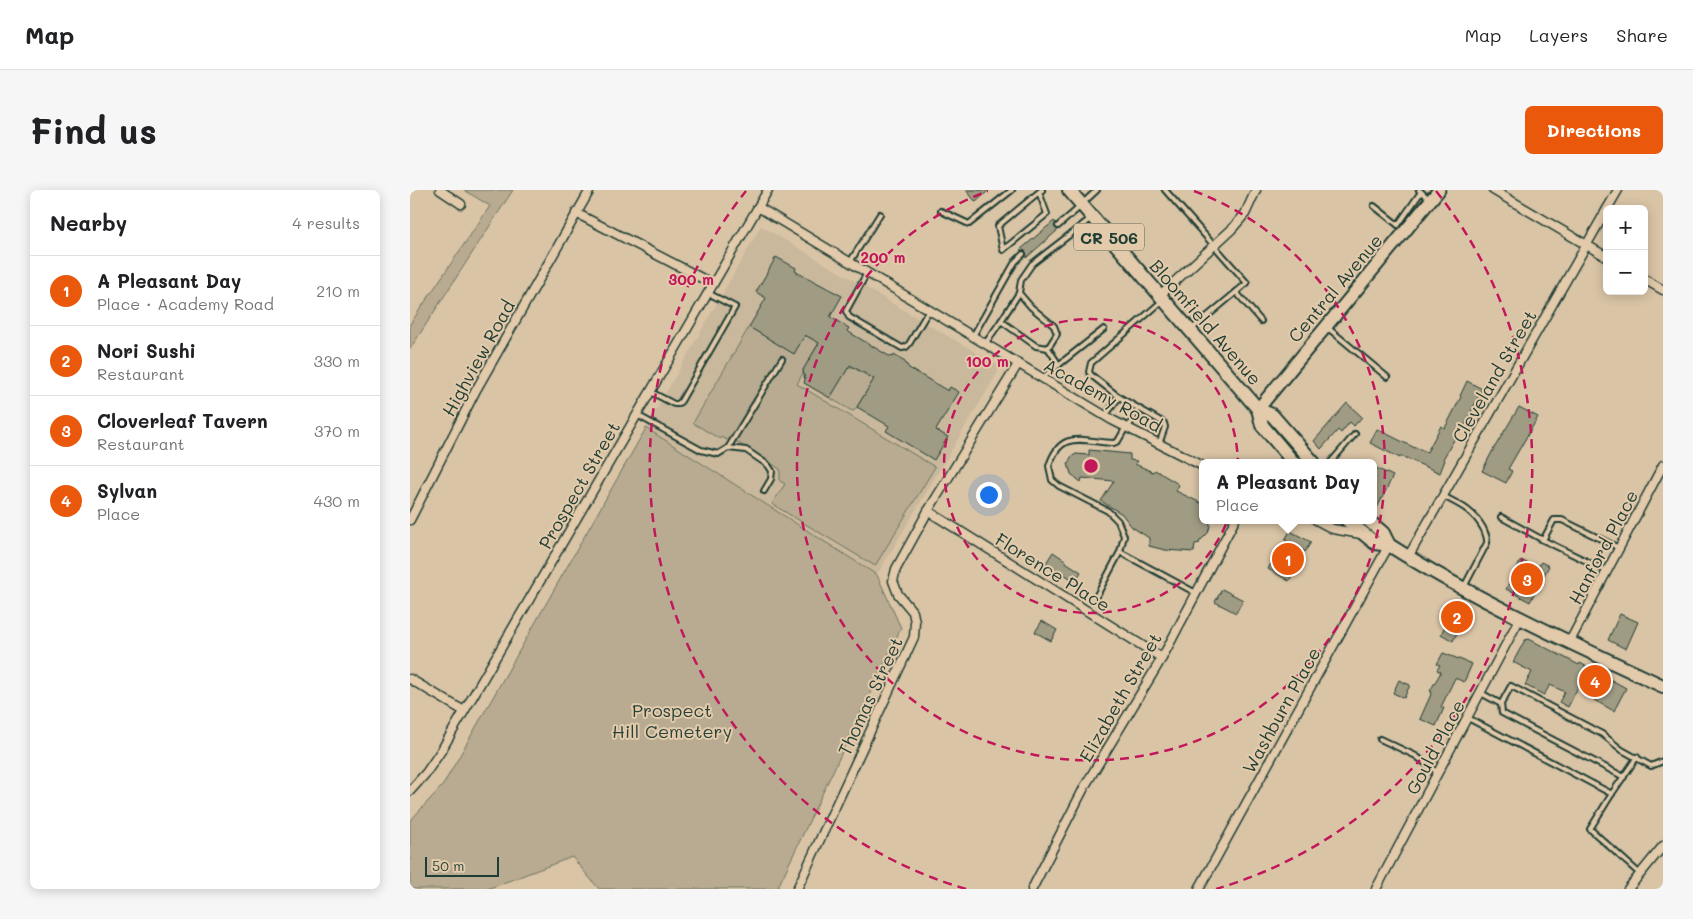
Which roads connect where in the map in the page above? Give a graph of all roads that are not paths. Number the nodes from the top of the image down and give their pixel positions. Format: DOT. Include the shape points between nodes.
graph roads {
  1 [pos="440,190"];
  2 [pos="590,190"];
  3 [pos="768,190"];
  4 [pos="1012,190"];
  5 [pos="1069,190"];
  6 [pos="1097,190"];
  7 [pos="1165,190"];
  8 [pos="1256,190"];
  9 [pos="1439,190"];
  10 [pos="1492,190"];
  11 [pos="1618,190"];
  12 [pos="1040,191"];
  13 [pos="1420,191"];
  14 [pos="1430,201"];
  15 [pos="461,204"];
  16 [pos="1081,205"];
  17 [pos="1609,205"];
  18 [pos="1374,206"];
  19 [pos="758,207"];
  20 [pos="941,211"];
  21 [pos="576,213"];
  22 [pos="880,214"];
  23 [pos="1603,216"];
  24 [pos="1092,217"];
  25 [pos="1058,226"];
  26 [pos="1402,228"];
  27 [pos="1585,245"];
  28 [pos="1214,246"];
  29 [pos="1023,254"];
  30 [pos="1603,255"];
  31 [pos="850,262"];
  32 [pos="867,272"];
  33 [pos="1648,281"];
  34 [pos="713,284"];
  35 [pos="1663,290"];
  36 [pos="1236,292"];
  37 [pos="708,293"];
  38 [pos="1019,293"];
  39 [pos="1161,299"];
  40 [pos="929,310"];
  41 [pos="1000,321"];
  42 [pos="1261,321"];
  43 [pos="1326,326"];
  44 [pos="1104,329"];
  45 [pos="1189,331"];
  46 [pos="973,336"];
  47 [pos="985,344"];
  48 [pos="1048,348"];
  49 [pos="782,359"];
  50 [pos="1018,364"];
  51 [pos="1059,365"];
  52 [pos="1387,377"];
  53 [pos="1042,378"];
  54 [pos="650,392"];
  55 [pos="1120,397"];
  56 [pos="1138,409"];
  57 [pos="1258,409"];
  58 [pos="637,415"];
  59 [pos="1106,416"];
  60 [pos="1127,428"];
  61 [pos="1356,434"];
  62 [pos="1159,444"];
  63 [pos="728,448"];
  64 [pos="1291,459"];
  65 [pos="1310,459"];
  66 [pos="1334,459"];
  67 [pos="1199,464"];
  68 [pos="1663,465"];
  69 [pos="764,491"];
  70 [pos="1443,496"];
  71 [pos="928,511"];
  72 [pos="1501,517"];
  73 [pos="410,520"];
  74 [pos="1233,524"];
  75 [pos="1324,524"];
  76 [pos="1352,524"];
  77 [pos="1373,524"];
  78 [pos="1363,534"];
  79 [pos="1543,540"];
  80 [pos="1389,545"];
  81 [pos="1619,548"];
  82 [pos="1120,552"];
  83 [pos="1408,557"];
  84 [pos="1607,571"];
  85 [pos="1464,589"];
  86 [pos="1196,593"];
  87 [pos="1098,595"];
  88 [pos="1520,618"];
  89 [pos="1569,643"];
  90 [pos="1162,658"];
  91 [pos="410,679"];
  92 [pos="1663,686"];
  93 [pos="1481,693"];
  94 [pos="1501,704"];
  95 [pos="464,712"];
  96 [pos="1468,718"];
  97 [pos="1380,739"];
  98 [pos="1637,757"];
  99 [pos="1663,761"];
  100 [pos="1438,773"];
  101 [pos="1624,778"];
  102 [pos="410,791"];
  103 [pos="1612,794"];
  104 [pos="1663,846"];
  105 [pos="1640,874"];
  106 [pos="797,889"];
  107 [pos="1032,889"];
  108 [pos="1199,889"];
  109 [pos="1376,889"];
  110 [pos="1628,889"];
  1 -- 15 [label="street"];
  2 -- 21 [label="street, Highview Road"];
  3 -- 19 [label="street, Prospect Street"];
  4 -- 20 [label="lane" via="969,224"];
  5 -- 16 [label="main road, Bloomfield Avenue / CR 506"];
  6 -- 16 [label="lane"];
  7 -- 28 [label="lane"];
  8 -- 28 [label="street" via="1239,222"];
  9 -- 14 [label="main road, Central Avenue"];
  10 -- 27 [label="street"];
  11 -- 17 [label="street, Cleveland Street"];
  12 -- 12 [label="lane" via="998,226 1003,250 1047,214"];
  13 -- 14 [label="lane"];
  13 -- 26 [label="lane"];
  14 -- 26 [label="main road, Central Avenue"];
  16 -- 24 [label="main road, Bloomfield Avenue / CR 506"];
  16 -- 25 [label="lane"];
  18 -- 26 [label="lane"];
  19 -- 31 [label="street, Academy Road"];
  19 -- 34 [label="street, Prospect Street"];
  21 -- 34 [label="street"];
  21 -- 73 [label="street, Highview Road" via="476,390"];
  22 -- 31 [label="lane"];
  23 -- 27 [label="street, Cleveland Street"];
  24 -- 38 [label="lane" via="1032,264 1021,280"];
  24 -- 39 [label="main road, Bloomfield Avenue / CR 506"];
  26 -- 43 [label="main road, Central Avenue"];
  27 -- 30 [label="street"];
  27 -- 70 [label="street, Cleveland Street"];
  28 -- 36 [label="lane" via="1247,283"];
  28 -- 39 [label="street"];
  29 -- 46 [label="lane" via="1015,262"];
  31 -- 32 [label="street, Academy Road"];
  32 -- 40 [label="street, Academy Road"];
  32 -- 40 [label="lane" via="846,311 849,317 902,348 909,344"];
  33 -- 35 [label="street"];
  34 -- 37 [label="street, Prospect Street"];
  36 -- 42 [label="lane"];
  36 -- 45 [label="lane"];
  37 -- 54 [label="street, Prospect Street"];
  37 -- 54 [label="lane" via="735,307 681,401 674,404"];
  38 -- 41 [label="lane"];
  38 -- 48 [label="lane" via="1054,326 1057,334"];
  39 -- 45 [label="main road, Bloomfield Avenue / CR 506"];
  39 -- 55 [label="lane" via="1091,363 1091,376"];
  40 -- 46 [label="street, Academy Road"];
  41 -- 47 [label="lane"];
  41 -- 48 [label="lane" via="1036,346"];
  43 -- 52 [label="lane"];
  43 -- 57 [label="main road, Central Avenue"];
  44 -- 51 [label="lane"];
  45 -- 57 [label="main road, Bloomfield Avenue / CR 506"];
  46 -- 47 [label="street, Academy Road"];
  47 -- 50 [label="street, Academy Road"];
  48 -- 51 [label="lane"];
  49 -- 63 [label="lane"];
  50 -- 53 [label="street, Academy Road"];
  50 -- 71 [label="street, Thomas Street"];
  51 -- 53 [label="lane"];
  53 -- 59 [label="street, Academy Road"];
  54 -- 58 [label="street, Prospect Street"];
  55 -- 56 [label="lane"];
  55 -- 59 [label="lane"];
  56 -- 60 [label="lane"];
  56 -- 62 [label="lane" via="1164,423"];
  57 -- 64 [label="main road, Bloomfield Avenue / CR 506" via="1262,425"];
  57 -- 65 [label="main road, Bloomfield Avenue / CR 506" via="1272,415"];
  58 -- 63 [label="lane" via="701,450 718,454"];
  58 -- 95 [label="street, Prospect Street"];
  59 -- 60 [label="street, Academy Road"];
  60 -- 62 [label="street, Academy Road"];
  60 -- 82 [label="lane" via="1114,443 1067,440 1049,466 1052,480 1059,486 1108,511 1118,521 1124,536"];
  61 -- 66 [label="lane"];
  62 -- 67 [label="street, Academy Road"];
  63 -- 69 [label="lane" via="746,450 768,465 772,471 771,479"];
  68 -- 81 [label="street, Hanford Place"];
  70 -- 83 [label="street, Cleveland Street"];
  70 -- 85 [label="lane" via="1471,511 1488,538"];
  71 -- 90 [label="street, Florence Place"];
  71 -- 106 [label="street, Thomas Street" via="900,562 893,582 913,612 914,637"];
  72 -- 79 [label="lane"];
  74 -- 86 [label="street, Elizabeth Street"];
  75 -- 78 [label="street"];
  76 -- 78 [label="main road"];
  77 -- 80 [label="main road" via="1383,532"];
  78 -- 80 [label="main road" via="1375,543"];
  79 -- 81 [label="lane" via="1554,520 1558,519"];
  79 -- 84 [label="lane"];
  80 -- 83 [label="main road"];
  80 -- 108 [label="street, Washburn Place"];
  81 -- 84 [label="street, Hanford Place"];
  82 -- 86 [label="lane"];
  82 -- 87 [label="lane"];
  83 -- 85 [label="main road"];
  84 -- 89 [label="street, Hanford Place"];
  85 -- 88 [label="main road"];
  86 -- 90 [label="street, Elizabeth Street"];
  88 -- 89 [label="main road"];
  88 -- 93 [label="street, Gould Place"];
  89 -- 92 [label="main road"];
  90 -- 107 [label="street, Elizabeth Street" via="1085,786"];
  91 -- 95 [label="street"];
  93 -- 94 [label="lane"];
  93 -- 96 [label="street, Gould Place"];
  94 -- 98 [label="lane" via="1511,686 1602,734"];
  94 -- 101 [label="lane" via="1502,714"];
  95 -- 102 [label="street, Prospect Street" via="426,773"];
  96 -- 100 [label="street, Gould Place"];
  96 -- 103 [label="lane"];
  97 -- 100 [label="lane" via="1416,756"];
  98 -- 99 [label="lane" via="1651,766"];
  98 -- 101 [label="lane"];
  100 -- 109 [label="street, Gould Place"];
  101 -- 103 [label="lane"];
  103 -- 105 [label="lane" via="1590,830"];
  104 -- 105 [label="street"];
  105 -- 110 [label="street"];
}
